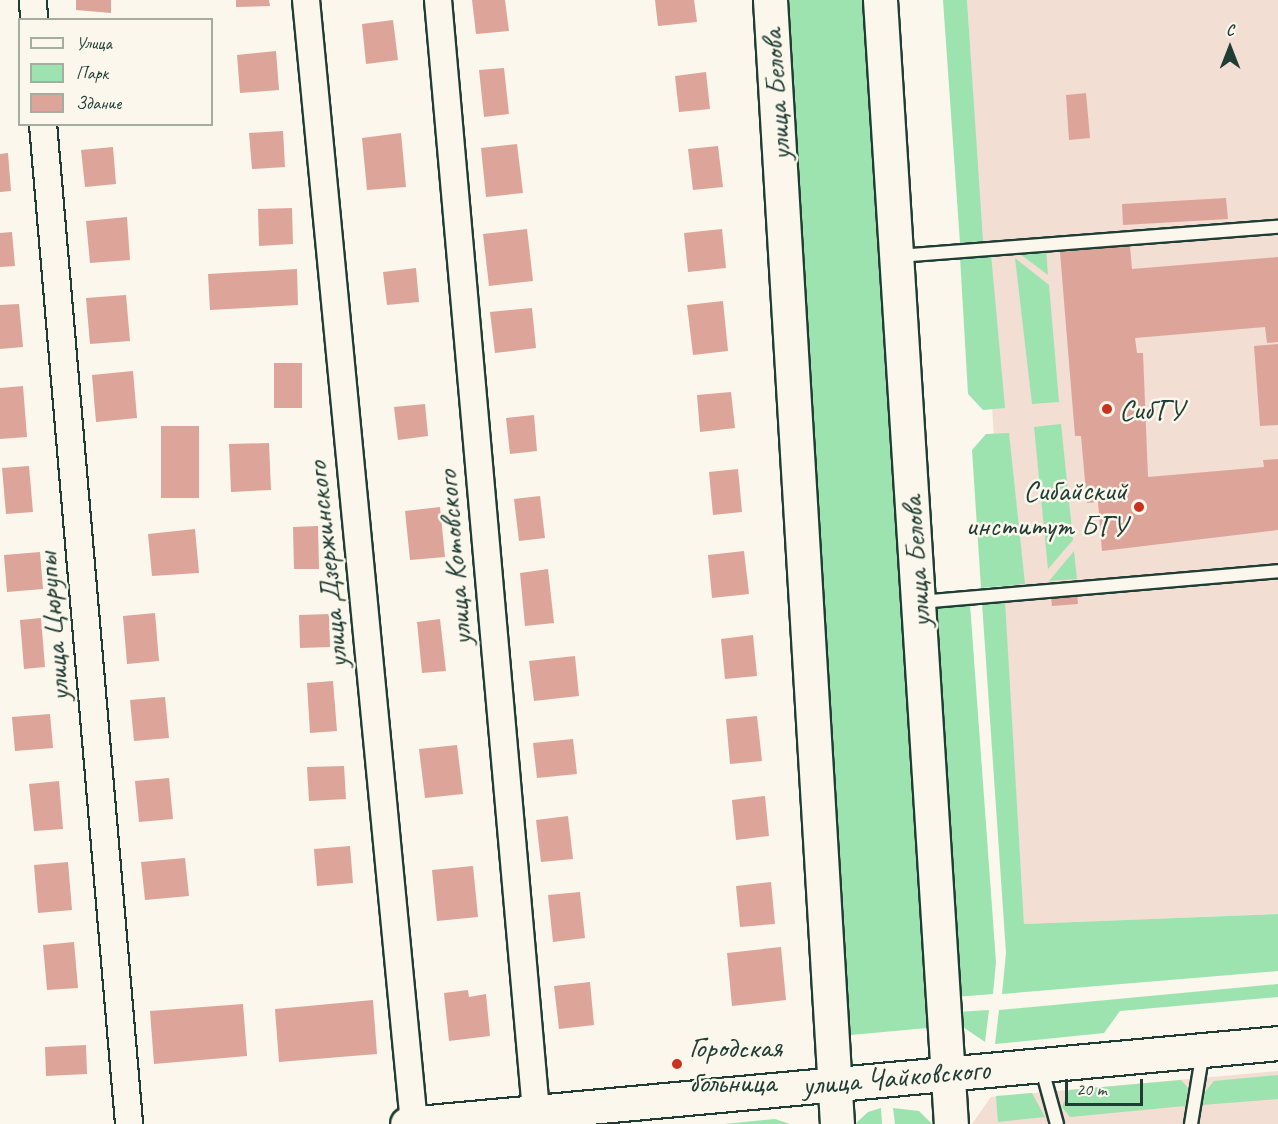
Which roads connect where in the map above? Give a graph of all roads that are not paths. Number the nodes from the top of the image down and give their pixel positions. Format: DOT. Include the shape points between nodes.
graph roads {
  1 [pos="33,0"];
  2 [pos="306,0"];
  3 [pos="438,0"];
  4 [pos="770,0"];
  5 [pos="880,0"];
  6 [pos="34,18"];
  7 [pos="44,126"];
  8 [pos="1278,226"];
  9 [pos="896,256"];
  10 [pos="1278,571"];
  11 [pos="918,602"];
  12 [pos="1278,1043"];
  13 [pos="1203,1050"];
  14 [pos="1041,1065"];
  15 [pos="947,1073"];
  16 [pos="835,1082"];
  17 [pos="536,1111"];
  18 [pos="576,1116"];
  19 [pos="414,1123"];
  20 [pos="129,1124"];
  21 [pos="407,1124"];
  22 [pos="837,1124"];
  23 [pos="951,1124"];
  24 [pos="1057,1124"];
  25 [pos="1191,1124"];
  1 -- 6 [label="street"];
  2 -- 19 [label="street, улица Дзержинского"];
  3 -- 17 [label="street, улица Котовского"];
  4 -- 16 [label="main road, улица Белова"];
  5 -- 9 [label="main road, улица Белова"];
  7 -- 20 [label="street, улица Цюрупы"];
  8 -- 9 [label="lane"];
  9 -- 11 [label="main road, улица Белова"];
  10 -- 11 [label="lane"];
  11 -- 15 [label="main road, улица Белова"];
  12 -- 13 [label="main road, улица Чайковского"];
  13 -- 14 [label="main road, улица Чайковского"];
  13 -- 25 [label="lane"];
  14 -- 15 [label="main road, улица Чайковского"];
  14 -- 24 [label="lane"];
  15 -- 16 [label="main road, улица Чайковского"];
  15 -- 23 [label="main road, улица Белова"];
  16 -- 18 [label="main road, улица Чайковского"];
  16 -- 22 [label="main road, улица Белова"];
  17 -- 18 [label="main road, улица Чайковского"];
  17 -- 19 [label="main road, улица Чайковского"];
  19 -- 21 [label="main road, улица Чайковского"];
}
